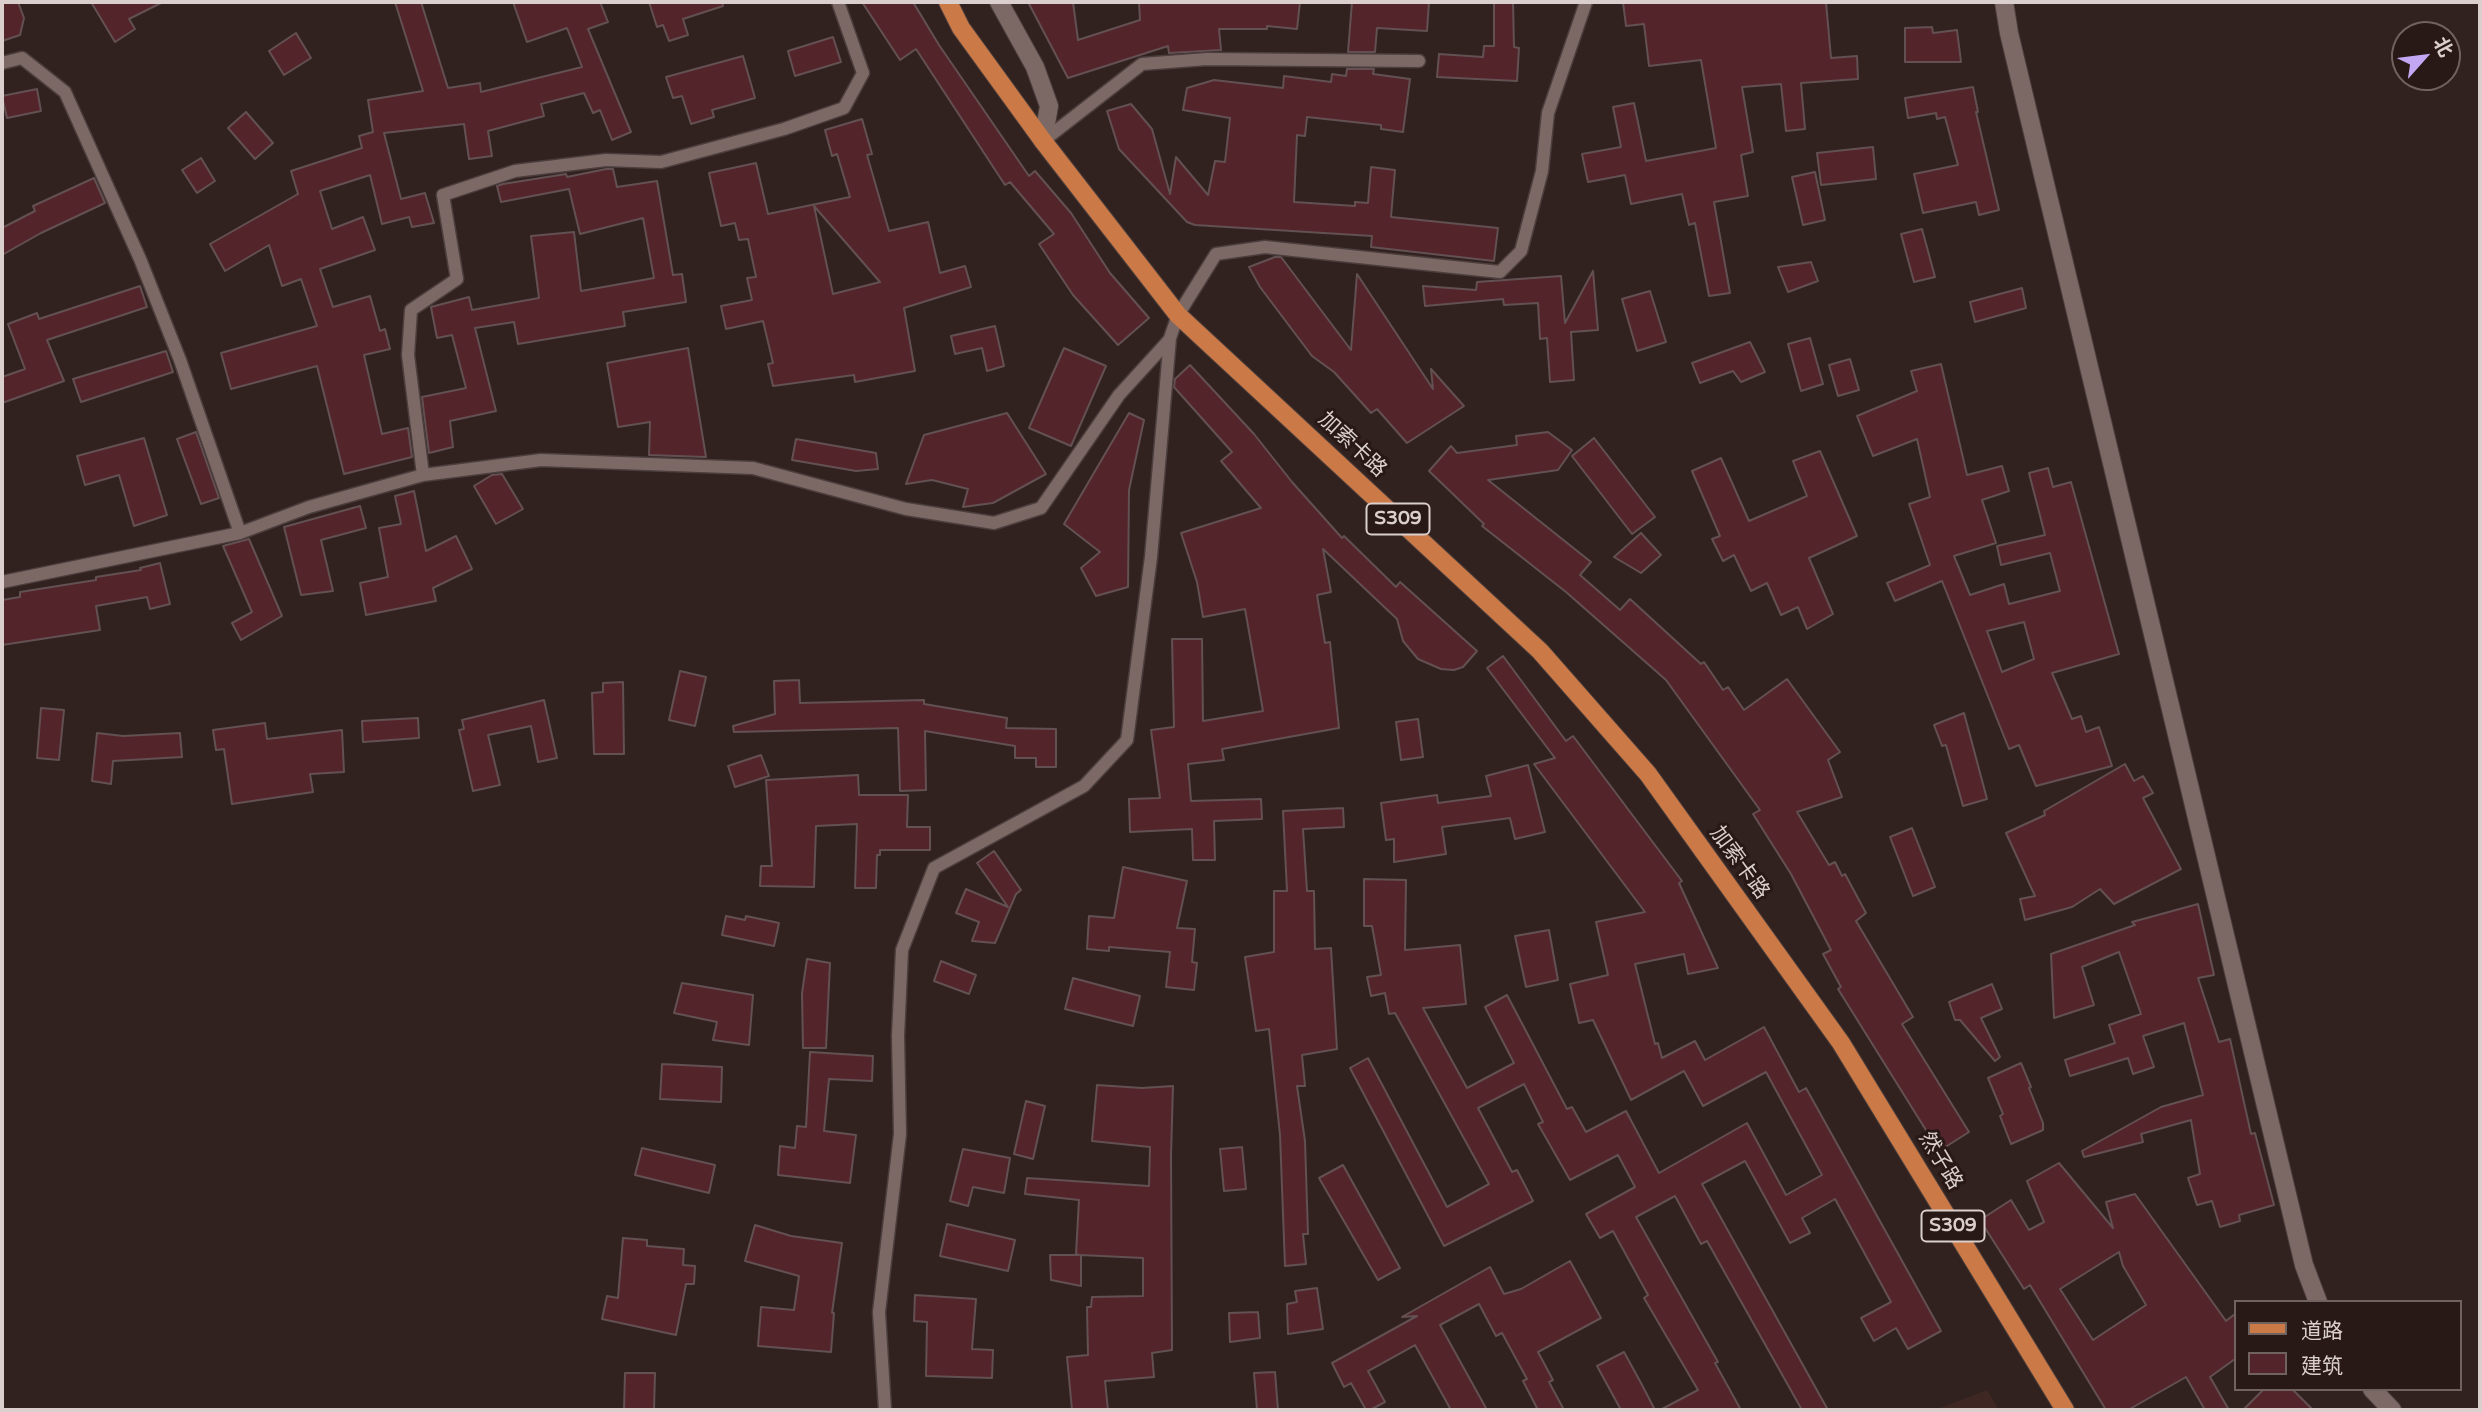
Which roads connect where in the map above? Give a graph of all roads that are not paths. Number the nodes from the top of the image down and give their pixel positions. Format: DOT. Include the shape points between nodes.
graph roads {
  1 [pos="838,2"];
  2 [pos="948,2"];
  3 [pos="999,2"];
  4 [pos="1586,2"];
  5 [pos="2004,2"];
  6 [pos="1419,61"];
  7 [pos="2,64"];
  8 [pos="1043,141"];
  9 [pos="1178,315"];
  10 [pos="1170,338"];
  11 [pos="423,475"];
  12 [pos="240,533"];
  13 [pos="2,582"];
  14 [pos="1841,1043"];
  15 [pos="2317,1300"];
  16 [pos="2374,1391"];
  17 [pos="885,1410"];
  18 [pos="2064,1410"];
  19 [pos="2392,1410"];
  1 -- 11 [label="lane" via="863,73 844,108 660,162 606,160 515,171 443,195 457,279 411,310 408,355"];
  2 -- 8 [label="main road, 加索卡路 / S309"];
  3 -- 8 [label="street" via="1035,67 1049,106"];
  4 -- 9 [label="lane" via="1548,113 1542,171 1521,251 1500,272 1265,247 1216,254"];
  5 -- 15 [label="street" via="2284,1184"];
  6 -- 8 [label="lane" via="1207,59 1142,64"];
  7 -- 12 [label="lane" via="22,58 65,92 145,272"];
  8 -- 9 [label="main road, 加索卡路 / S309"];
  9 -- 10 [label="lane"];
  9 -- 14 [label="main road, 加索卡路 / S309" via="1540,651 1648,774"];
  10 -- 11 [label="lane" via="1119,395 1041,508 994,523 906,509 753,468 541,460"];
  10 -- 17 [label="lane" via="1151,557 1127,740 1084,786 934,868 902,950 900,1134 879,1312"];
  11 -- 12 [label="lane" via="309,507"];
  12 -- 13 [label="lane"];
  14 -- 18 [label="main road, 然子路 / S309"];
  16 -- 19 [label="street"];
}
